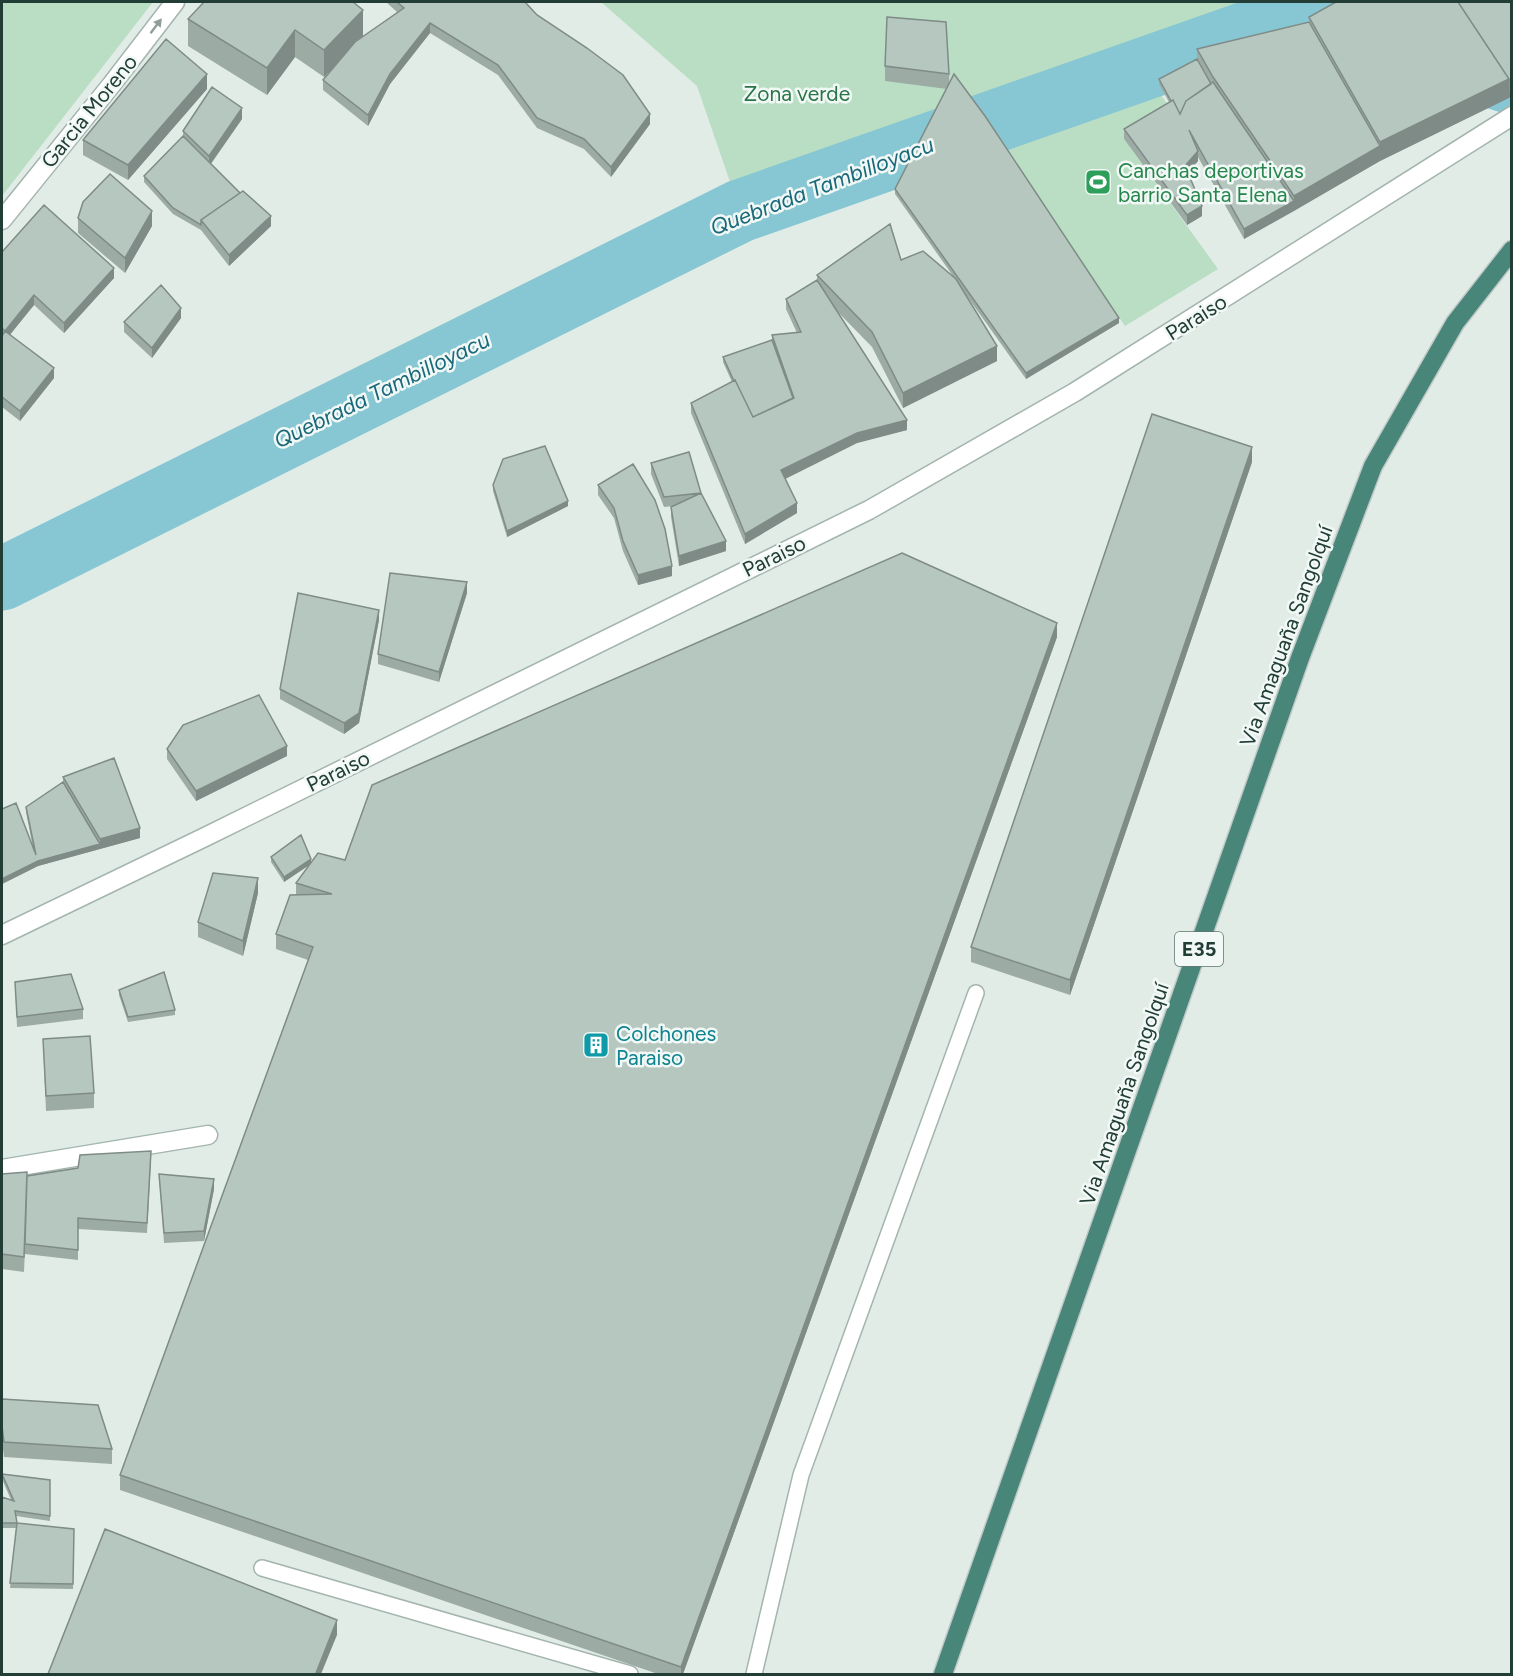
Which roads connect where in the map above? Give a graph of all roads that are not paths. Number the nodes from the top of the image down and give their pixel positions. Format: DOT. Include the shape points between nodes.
graph roads {
  1 [pos="175,2"];
  2 [pos="1512,116"];
  3 [pos="2,220"];
  4 [pos="1512,250"];
  5 [pos="2,935"];
  6 [pos="976,993"];
  7 [pos="208,1135"];
  8 [pos="2,1169"];
  9 [pos="262,1568"];
  10 [pos="630,1674"];
  11 [pos="754,1674"];
  12 [pos="943,1674"];
  3 -- 1 [label="street, Garcia Moreno, one-way"];
  2 -- 5 [label="street, Paraiso" via="1075,392 869,510"];
  4 -- 12 [label="highway, Via Amaguaña Sangolquí / E35" via="1455,323 1373,466 1300,658"];
  6 -- 11 [label="lane" via="801,1475"];
  7 -- 8 [label="street"];
  9 -- 10 [label="lane"];
}
